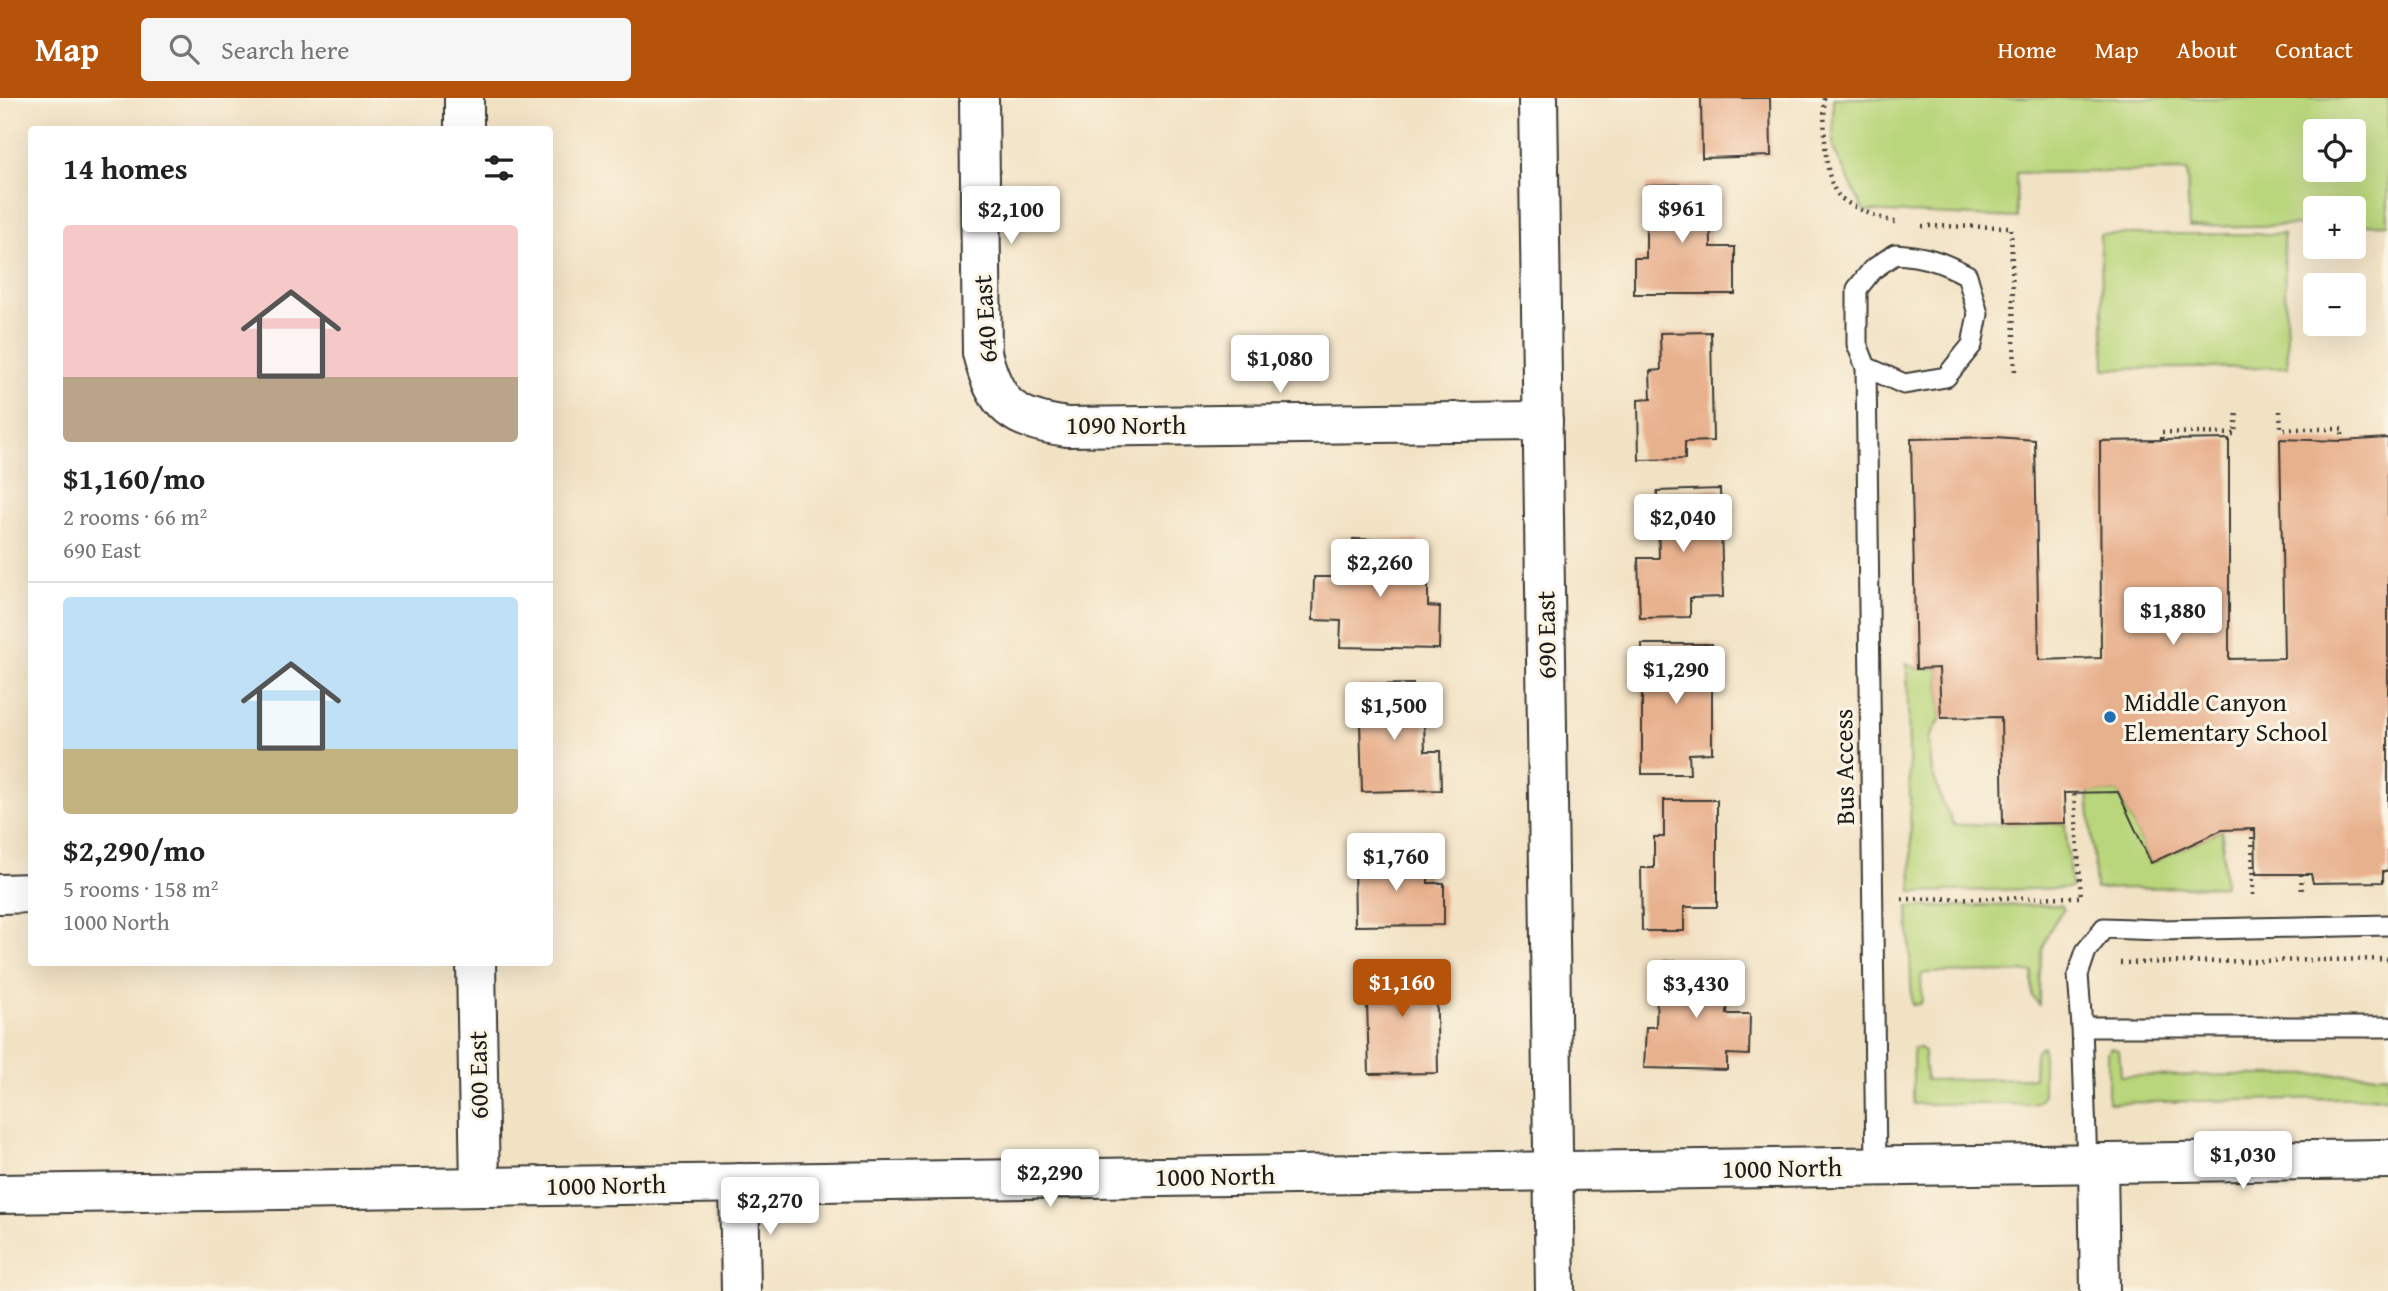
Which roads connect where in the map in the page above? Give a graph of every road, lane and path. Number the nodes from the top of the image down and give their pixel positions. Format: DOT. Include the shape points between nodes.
graph roads {
  1 [pos="464,98"];
  2 [pos="979,98"];
  3 [pos="1538,98"];
  4 [pos="464,126"];
  5 [pos="1866,368"];
  6 [pos="1008,407"];
  7 [pos="2237,411"];
  8 [pos="2280,411"];
  9 [pos="1543,421"];
  10 [pos="2162,439"];
  11 [pos="2341,440"];
  12 [pos="2074,792"];
  13 [pos="2252,830"];
  14 [pos="2301,874"];
  15 [pos="28,893"];
  16 [pos="0,894"];
  17 [pos="2302,894"];
  18 [pos="2253,895"];
  19 [pos="1902,899"];
  20 [pos="2388,925"];
  21 [pos="2388,959"];
  22 [pos="2120,963"];
  23 [pos="476,966"];
  24 [pos="2082,1027"];
  25 [pos="2388,1027"];
  26 [pos="2388,1159"];
  27 [pos="2092,1163"];
  28 [pos="1876,1167"];
  29 [pos="1553,1172"];
  30 [pos="739,1183"];
  31 [pos="480,1187"];
  32 [pos="0,1194"];
  33 [pos="741,1291"];
  34 [pos="1555,1291"];
  35 [pos="2100,1291"];
  1 -- 4 [label="street"];
  2 -- 6 [label="street, 640 East" via="982,353 990,384"];
  3 -- 9 [label="street, 690 East"];
  5 -- 5 [label="lane" via="1904,384 1946,377 1972,345 1978,314 1967,275 1923,256 1895,254 1872,270 1857,289 1857,344"];
  5 -- 28 [label="lane, Bus Access"];
  6 -- 9 [label="street, 1090 North" via="1037,423 1067,427"];
  7 -- 10 [label="path" via="2235,434 2162,432"];
  8 -- 11 [label="path" via="2281,429 2343,429"];
  9 -- 29 [label="street, 690 East"];
  12 -- 19 [label="path" via="2081,897"];
  13 -- 18 [label="path"];
  14 -- 17 [label="path"];
  15 -- 16 [label="street"];
  20 -- 24 [label="lane" via="2104,928 2086,951 2078,975"];
  21 -- 22 [label="path"];
  23 -- 31 [label="street, 600 East"];
  24 -- 25 [label="lane"];
  24 -- 27 [label="lane"];
  26 -- 27 [label="street, 1000 North"];
  27 -- 28 [label="street, 1000 North"];
  27 -- 35 [label="street"];
  28 -- 29 [label="street, 1000 North"];
  29 -- 30 [label="street, 1000 North"];
  29 -- 34 [label="street, 690 East"];
  30 -- 31 [label="street, 1000 North"];
  30 -- 33 [label="street"];
  31 -- 32 [label="street, 1000 North"];
}
